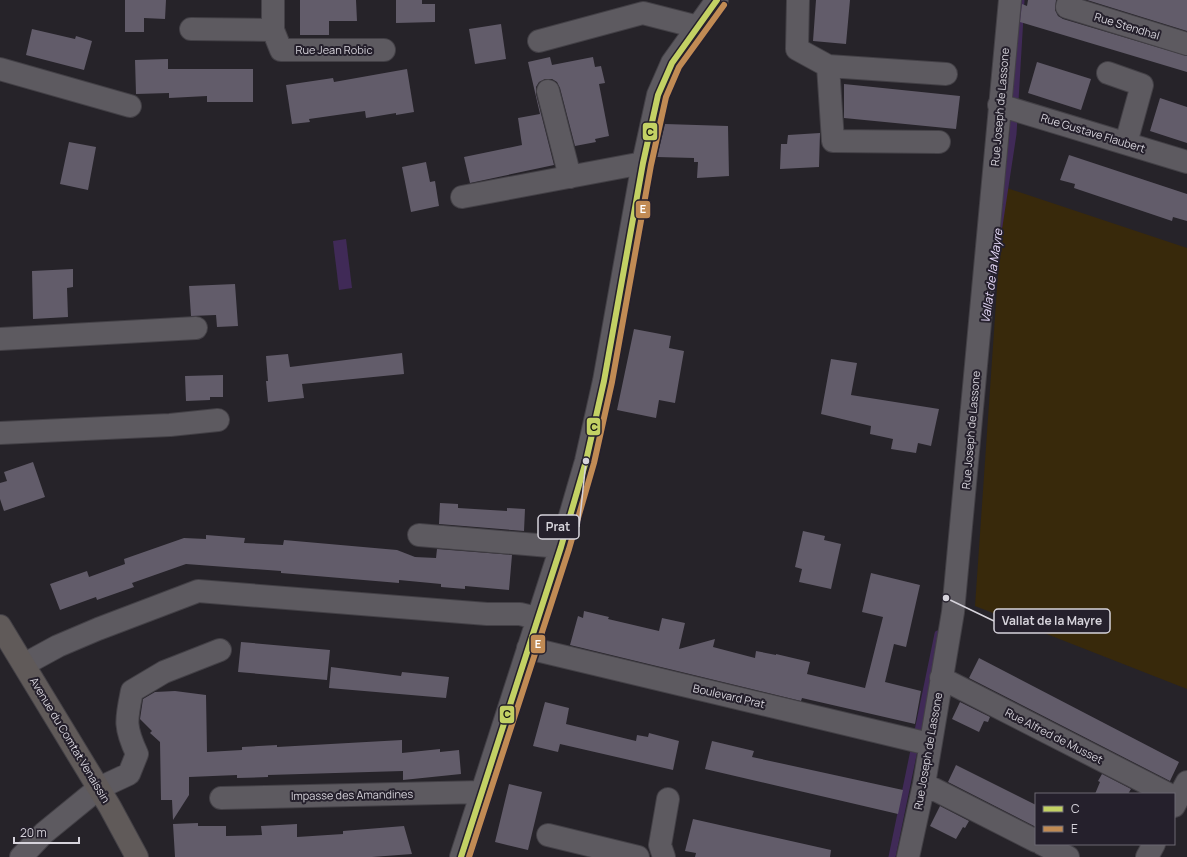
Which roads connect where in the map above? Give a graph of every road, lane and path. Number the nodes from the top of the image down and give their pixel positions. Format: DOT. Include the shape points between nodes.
graph roads {
  1 [pos="273,0"];
  2 [pos="717,0"];
  3 [pos="798,0"];
  4 [pos="1010,0"];
  5 [pos="1068,4"];
  6 [pos="698,27"];
  7 [pos="191,29"];
  8 [pos="273,30"];
  9 [pos="539,42"];
  10 [pos="1187,44"];
  11 [pos="384,50"];
  12 [pos="828,66"];
  13 [pos="0,69"];
  14 [pos="1108,73"];
  15 [pos="946,74"];
  16 [pos="548,91"];
  17 [pos="1000,105"];
  18 [pos="130,106"];
  19 [pos="939,142"];
  20 [pos="1126,143"];
  21 [pos="1187,162"];
  22 [pos="643,163"];
  23 [pos="570,177"];
  24 [pos="462,197"];
  25 [pos="196,328"];
  26 [pos="0,339"];
  27 [pos="218,420"];
  28 [pos="0,433"];
  29 [pos="419,535"];
  30 [pos="561,547"];
  31 [pos="537,618"];
  32 [pos="0,626"];
  33 [pos="528,648"];
  34 [pos="220,650"];
  35 [pos="25,664"];
  36 [pos="941,678"];
  37 [pos="929,744"];
  38 [pos="924,784"];
  39 [pos="99,788"];
  40 [pos="482,792"];
  41 [pos="1170,793"];
  42 [pos="221,798"];
  43 [pos="668,799"];
  44 [pos="548,835"];
  45 [pos="1035,840"];
  46 [pos="1044,845"];
  47 [pos="1153,845"];
  48 [pos="21,857"];
  49 [pos="137,857"];
  50 [pos="461,857"];
  51 [pos="638,857"];
  52 [pos="664,857"];
  53 [pos="908,857"];
  54 [pos="1068,857"];
  55 [pos="1147,857"];
  1 -- 8 [label="street, Rue Jean Robic"];
  2 -- 6 [label="street"];
  3 -- 12 [label="street" via="797,48"];
  4 -- 17 [label="street, Rue Joseph de Lassone"];
  5 -- 10 [label="street, Rue Stendhal"];
  6 -- 9 [label="street" via="643,13"];
  6 -- 22 [label="street" via="672,63 658,95"];
  7 -- 8 [label="street"];
  8 -- 11 [label="street, Rue Jean Robic" via="281,50"];
  12 -- 15 [label="street"];
  12 -- 19 [label="street" via="833,141"];
  13 -- 18 [label="street"];
  14 -- 20 [label="street" via="1142,85"];
  16 -- 23 [label="street"];
  17 -- 20 [label="street, Rue Gustave Flaubert"];
  17 -- 36 [label="street, Rue Joseph de Lassone" via="974,408 953,612"];
  20 -- 21 [label="street, Rue Gustave Flaubert"];
  22 -- 23 [label="street"];
  22 -- 30 [label="street" via="604,381 586,461"];
  23 -- 24 [label="street"];
  25 -- 26 [label="street"];
  27 -- 28 [label="street" via="170,425"];
  29 -- 30 [label="street"];
  30 -- 31 [label="street"];
  31 -- 33 [label="street"];
  31 -- 35 [label="street" via="520,614 487,614 198,591 98,629"];
  32 -- 35 [label="main road, Avenue du Comtat Venaissin"];
  33 -- 37 [label="street, Boulevard Prat"];
  33 -- 40 [label="street"];
  34 -- 39 [label="street" via="164,672 132,691 127,714 127,733 137,754 129,774"];
  35 -- 39 [label="main road, Avenue du Comtat Venaissin"];
  36 -- 37 [label="street, Rue Joseph de Lassone"];
  36 -- 41 [label="street, Rue Alfred de Musset"];
  37 -- 38 [label="street, Rue Joseph de Lassone"];
  38 -- 45 [label="street"];
  38 -- 53 [label="street, Rue Joseph de Lassone"];
  39 -- 48 [label="street" via="44,833"];
  39 -- 49 [label="main road, Avenue du Comtat Venaissin"];
  40 -- 42 [label="street, Impasse des Amandines"];
  40 -- 50 [label="street"];
  43 -- 52 [label="street" via="660,845"];
  44 -- 51 [label="street"];
  46 -- 54 [label="street"];
  47 -- 55 [label="street"];
}
